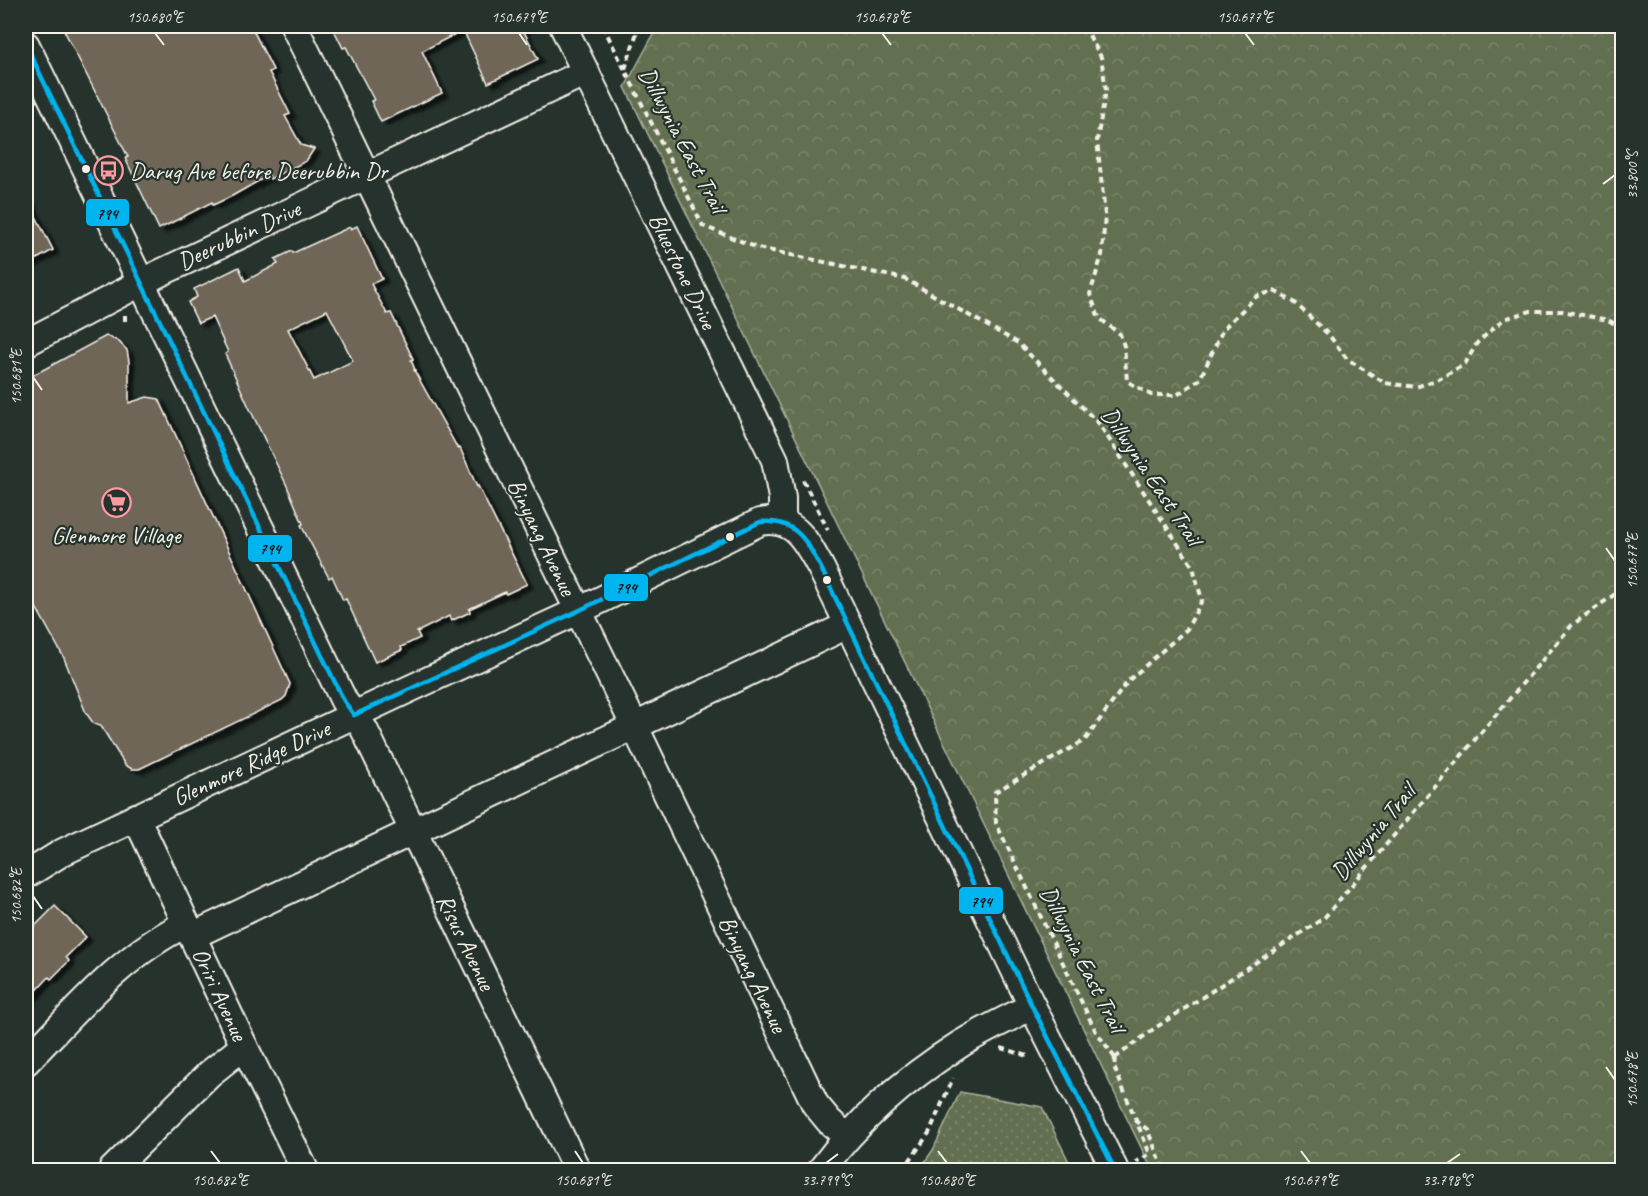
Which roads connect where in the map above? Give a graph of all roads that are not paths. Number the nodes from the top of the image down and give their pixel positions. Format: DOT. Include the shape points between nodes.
graph roads {
  1 [pos="294,26"];
  2 [pos="563,26"];
  3 [pos="26,45"];
  4 [pos="586,72"];
  5 [pos="367,175"];
  6 [pos="140,283"];
  7 [pos="26,344"];
  8 [pos="782,522"];
  9 [pos="578,611"];
  10 [pos="848,625"];
  11 [pos="354,715"];
  12 [pos="635,727"];
  13 [pos="136,818"];
  14 [pos="413,831"];
  15 [pos="26,875"];
  16 [pos="189,930"];
  17 [pos="1032,1006"];
  18 [pos="244,1046"];
  19 [pos="26,1062"];
  20 [pos="847,1137"];
  21 [pos="1122,1168"];
  22 [pos="112,1170"];
  23 [pos="305,1170"];
  24 [pos="577,1170"];
  25 [pos="821,1170"];
  1 -- 5 [label="street, Binyang Avenue"];
  2 -- 4 [label="street, Bluestone Drive"];
  3 -- 6 [label="street, Risus Avenue"];
  4 -- 5 [label="street, Deerubbin Drive"];
  4 -- 8 [label="street, Bluestone Drive" via="775,460"];
  5 -- 6 [label="street, Deerubbin Drive"];
  5 -- 9 [label="street, Binyang Avenue"];
  6 -- 7 [label="street, Deerubbin Drive"];
  6 -- 11 [label="street, Risus Avenue" via="344,702"];
  8 -- 9 [label="street, Glenmore Ridge Drive" via="760,522"];
  8 -- 10 [label="street" via="802,536"];
  9 -- 11 [label="street, Glenmore Ridge Drive"];
  9 -- 12 [label="street, Binyang Avenue"];
  10 -- 12 [label="street"];
  10 -- 17 [label="street"];
  11 -- 13 [label="street, Glenmore Ridge Drive"];
  11 -- 14 [label="street, Risus Avenue"];
  12 -- 14 [label="street"];
  12 -- 20 [label="street, Binyang Avenue" via="815,1104"];
  13 -- 15 [label="street, Glenmore Ridge Drive" via="63,852"];
  13 -- 16 [label="street, Oriri Avenue"];
  14 -- 16 [label="street"];
  14 -- 24 [label="street, Risus Avenue"];
  16 -- 18 [label="street, Oriri Avenue"];
  16 -- 19 [label="street" via="168,933 116,971"];
  17 -- 20 [label="street" via="960,1044 918,1073"];
  17 -- 21 [label="street"];
  18 -- 22 [label="street" via="209,1074"];
  18 -- 23 [label="street, Oriri Avenue"];
  20 -- 25 [label="street"];
}
